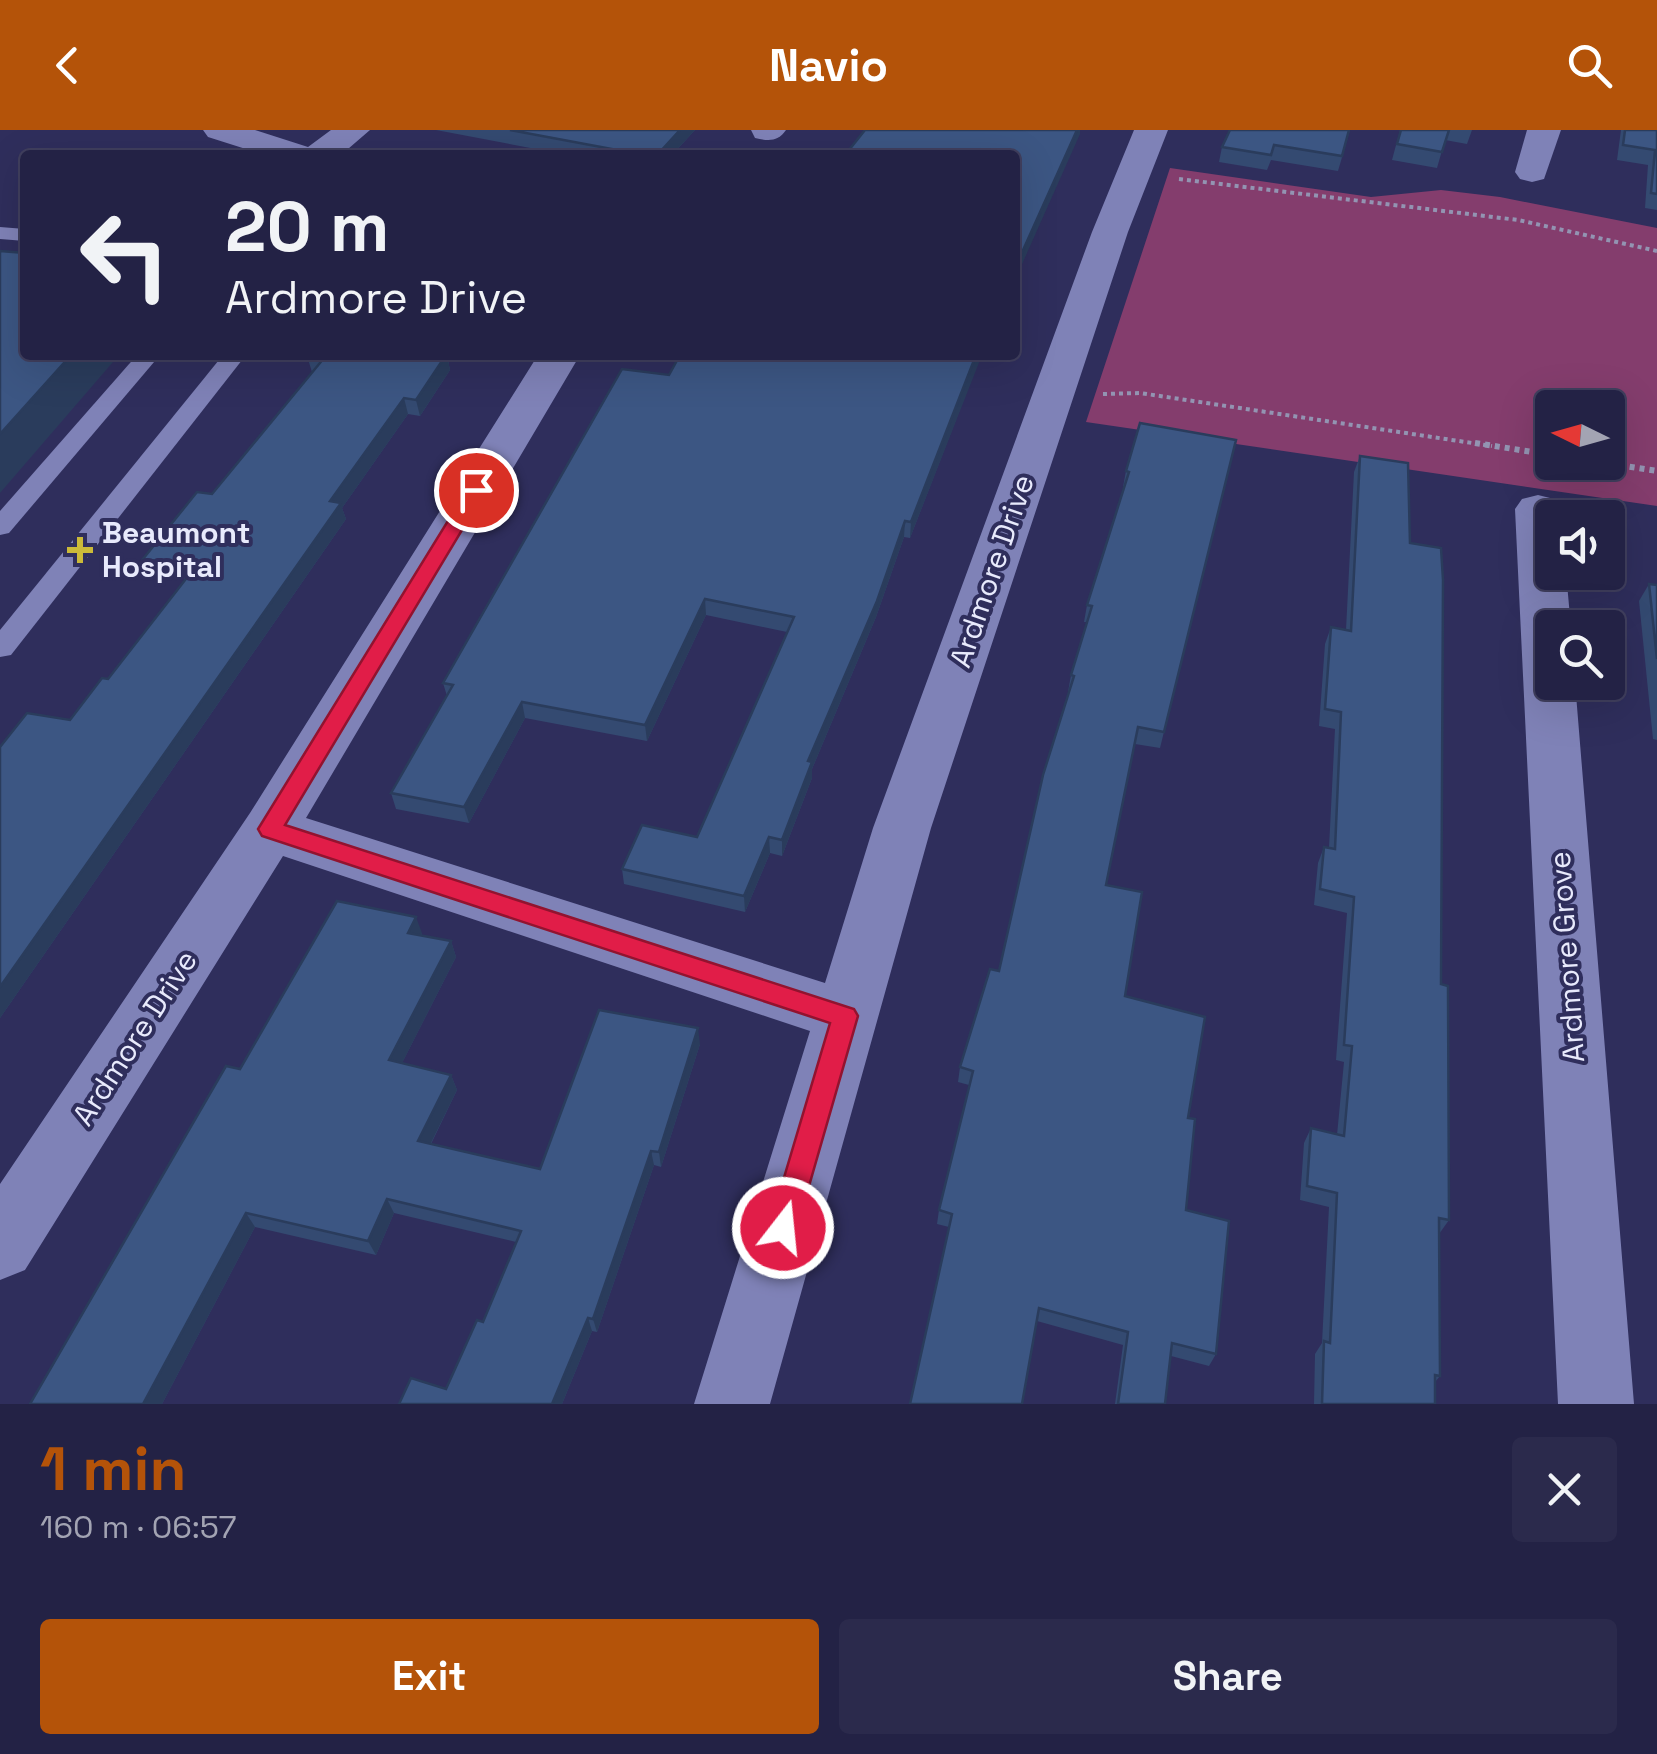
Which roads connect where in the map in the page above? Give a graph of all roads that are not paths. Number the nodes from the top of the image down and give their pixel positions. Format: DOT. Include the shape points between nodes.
graph roads {
  1 [pos="220,130"];
  2 [pos="353,130"];
  3 [pos="1544,130"];
  4 [pos="284,150"];
  5 [pos="326,150"];
  6 [pos="1142,152"];
  7 [pos="1532,172"];
  8 [pos="145,360"];
  9 [pos="231,360"];
  10 [pos="556,360"];
  11 [pos="1545,482"];
  12 [pos="0,528"];
  13 [pos="0,608"];
  14 [pos="30,612"];
  15 [pos="1,648"];
  16 [pos="270,829"];
  17 [pos="845,1016"];
  18 [pos="0,1246"];
  19 [pos="732,1404"];
  20 [pos="1596,1404"];
  1 -- 4 [label="street"];
  2 -- 5 [label="street"];
  3 -- 7 [label="street"];
  6 -- 17 [label="street, Ardmore Drive" via="902,828"];
  8 -- 12 [label="lane"];
  9 -- 14 [label="lane"];
  10 -- 16 [label="street, Ardmore Drive"];
  11 -- 20 [label="street, Ardmore Grove"];
  13 -- 14 [label="lane"];
  14 -- 15 [label="lane"];
  16 -- 17 [label="street"];
  16 -- 18 [label="street, Ardmore Drive"];
  17 -- 19 [label="street, Ardmore Drive"];
}
